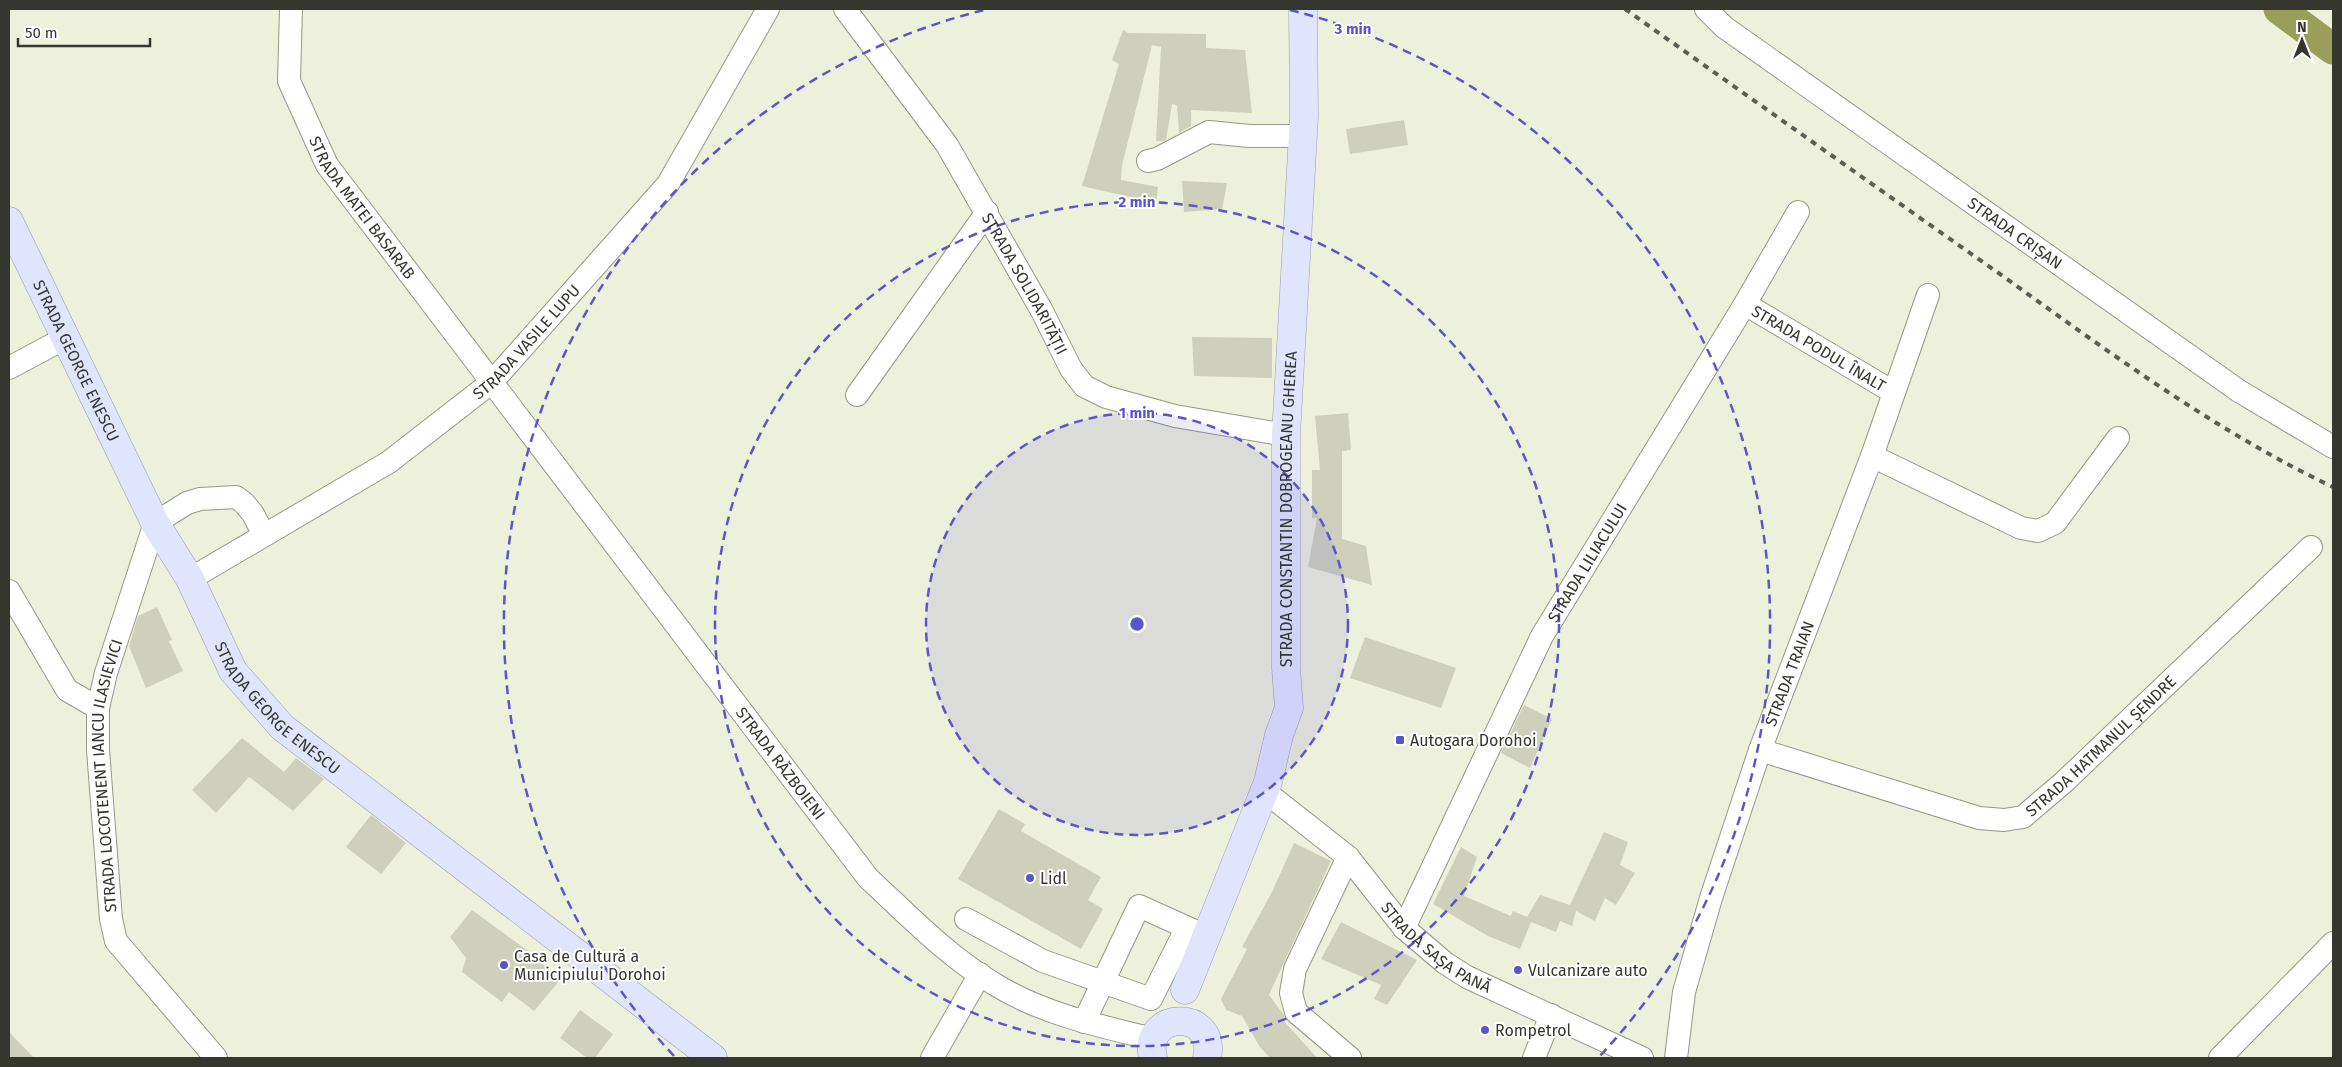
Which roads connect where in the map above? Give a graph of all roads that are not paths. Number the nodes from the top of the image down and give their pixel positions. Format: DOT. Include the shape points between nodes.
graph roads {
  1 [pos="291,9"];
  2 [pos="768,9"];
  3 [pos="845,9"];
  4 [pos="1303,9"];
  5 [pos="1706,9"];
  6 [pos="1303,136"];
  7 [pos="1148,161"];
  8 [pos="987,212"];
  9 [pos="1798,212"];
  10 [pos="9,221"];
  11 [pos="15,250"];
  12 [pos="1928,295"];
  13 [pos="1745,304"];
  14 [pos="67,337"];
  15 [pos="9,368"];
  16 [pos="492,382"];
  17 [pos="1893,392"];
  18 [pos="857,395"];
  19 [pos="1286,435"];
  20 [pos="2118,438"];
  21 [pos="2333,447"];
  22 [pos="1872,456"];
  23 [pos="155,523"];
  24 [pos="264,535"];
  25 [pos="2311,547"];
  26 [pos="190,579"];
  27 [pos="9,591"];
  28 [pos="98,708"];
  29 [pos="1760,750"];
  30 [pos="1263,790"];
  31 [pos="1348,857"];
  32 [pos="966,919"];
  33 [pos="1404,928"];
  34 [pos="1196,932"];
  35 [pos="2333,943"];
  36 [pos="980,974"];
  37 [pos="1101,982"];
  38 [pos="1185,990"];
  39 [pos="1550,1015"];
  40 [pos="1084,1022"];
  41 [pos="1201,1030"];
  42 [pos="1159,1040"];
  43 [pos="216,1058"];
  44 [pos="713,1058"];
  45 [pos="932,1058"];
  46 [pos="1207,1058"];
  47 [pos="1350,1058"];
  48 [pos="1534,1058"];
  49 [pos="1642,1058"];
  50 [pos="1676,1058"];
  51 [pos="2220,1058"];
  1 -- 16 [label="street, STRADA MATEI BASARAB" via="289,81 327,165"];
  2 -- 16 [label="street, STRADA VASILE LUPU" via="668,184"];
  3 -- 8 [label="street, STRADA SOLIDARITĂȚII" via="947,145"];
  4 -- 6 [label="main road, STRADA CONSTANTIN DOBROGEANU GHEREA"];
  5 -- 21 [label="street, STRADA CRIȘAN" via="1724,27 2239,390"];
  6 -- 7 [label="street" via="1209,132"];
  6 -- 19 [label="main road, STRADA CONSTANTIN DOBROGEANU GHEREA"];
  8 -- 18 [label="street"];
  8 -- 19 [label="street, STRADA SOLIDARITĂȚII" via="1070,368 1084,386 1106,397 1175,416"];
  9 -- 13 [label="street, STRADA LILIACULUI"];
  10 -- 11 [label="main road, STRADA GEORGE ENESCU"];
  11 -- 14 [label="main road, STRADA GEORGE ENESCU"];
  12 -- 17 [label="street, STRADA TRAIAN"];
  13 -- 17 [label="street, STRADA PODUL ÎNALT"];
  13 -- 33 [label="street, STRADA LILIACULUI" via="1542,636"];
  14 -- 15 [label="street"];
  14 -- 23 [label="main road, STRADA GEORGE ENESCU"];
  16 -- 24 [label="street, STRADA VASILE LUPU" via="389,462"];
  16 -- 36 [label="street, STRADA RĂZBOIENI" via="868,878 938,944"];
  17 -- 22 [label="street, STRADA TRAIAN"];
  19 -- 30 [label="main road, STRADA CONSTANTIN DOBROGEANU GHEREA" via="1286,668 1289,708"];
  20 -- 22 [label="street" via="2055,522 2038,531 2022,528"];
  22 -- 29 [label="street, STRADA TRAIAN"];
  23 -- 24 [label="street" via="187,503 236,497 253,514"];
  23 -- 26 [label="main road, STRADA GEORGE ENESCU"];
  23 -- 28 [label="street, STRADA LOCOTENENT IANCU ILASIEVICI" via="106,673"];
  24 -- 26 [label="street, STRADA VASILE LUPU"];
  25 -- 29 [label="street, STRADA HATMANUL ȘENDRE" via="2064,782 2023,817 2004,820 1978,818"];
  26 -- 44 [label="main road, STRADA GEORGE ENESCU" via="233,671 282,727"];
  27 -- 28 [label="street" via="67,690"];
  28 -- 43 [label="street, STRADA LOCOTENENT IANCU ILASIEVICI" via="98,750 111,919 116,941"];
  29 -- 50 [label="street, STRADA TRAIAN" via="1684,992"];
  30 -- 31 [label="street, STRADA SAȘA PANĂ"];
  30 -- 34 [label="main road, STRADA CONSTANTIN DOBROGEANU GHEREA"];
  31 -- 33 [label="street, STRADA SAȘA PANĂ"];
  31 -- 47 [label="street" via="1295,969 1291,993 1296,1012"];
  32 -- 37 [label="street" via="1043,961"];
  33 -- 39 [label="street, STRADA SAȘA PANĂ" via="1467,977"];
  34 -- 37 [label="street" via="1152,999"];
  34 -- 37 [label="street" via="1139,906"];
  34 -- 38 [label="main road, STRADA CONSTANTIN DOBROGEANU GHEREA"];
  35 -- 51 [label="street"];
  36 -- 40 [label="street, STRADA RĂZBOIENI" via="1028,1002"];
  36 -- 45 [label="street"];
  37 -- 40 [label="street"];
  38 -- 41 [label="main road"];
  38 -- 42 [label="main road, STRADA CONSTANTIN DOBROGEANU GHEREA"];
  39 -- 48 [label="street"];
  39 -- 49 [label="street, STRADA SAȘA PANĂ"];
  40 -- 42 [label="street, STRADA RĂZBOIENI"];
  41 -- 42 [label="main road" via="1187,1022"];
  41 -- 46 [label="main road" via="1208,1048"];
}
